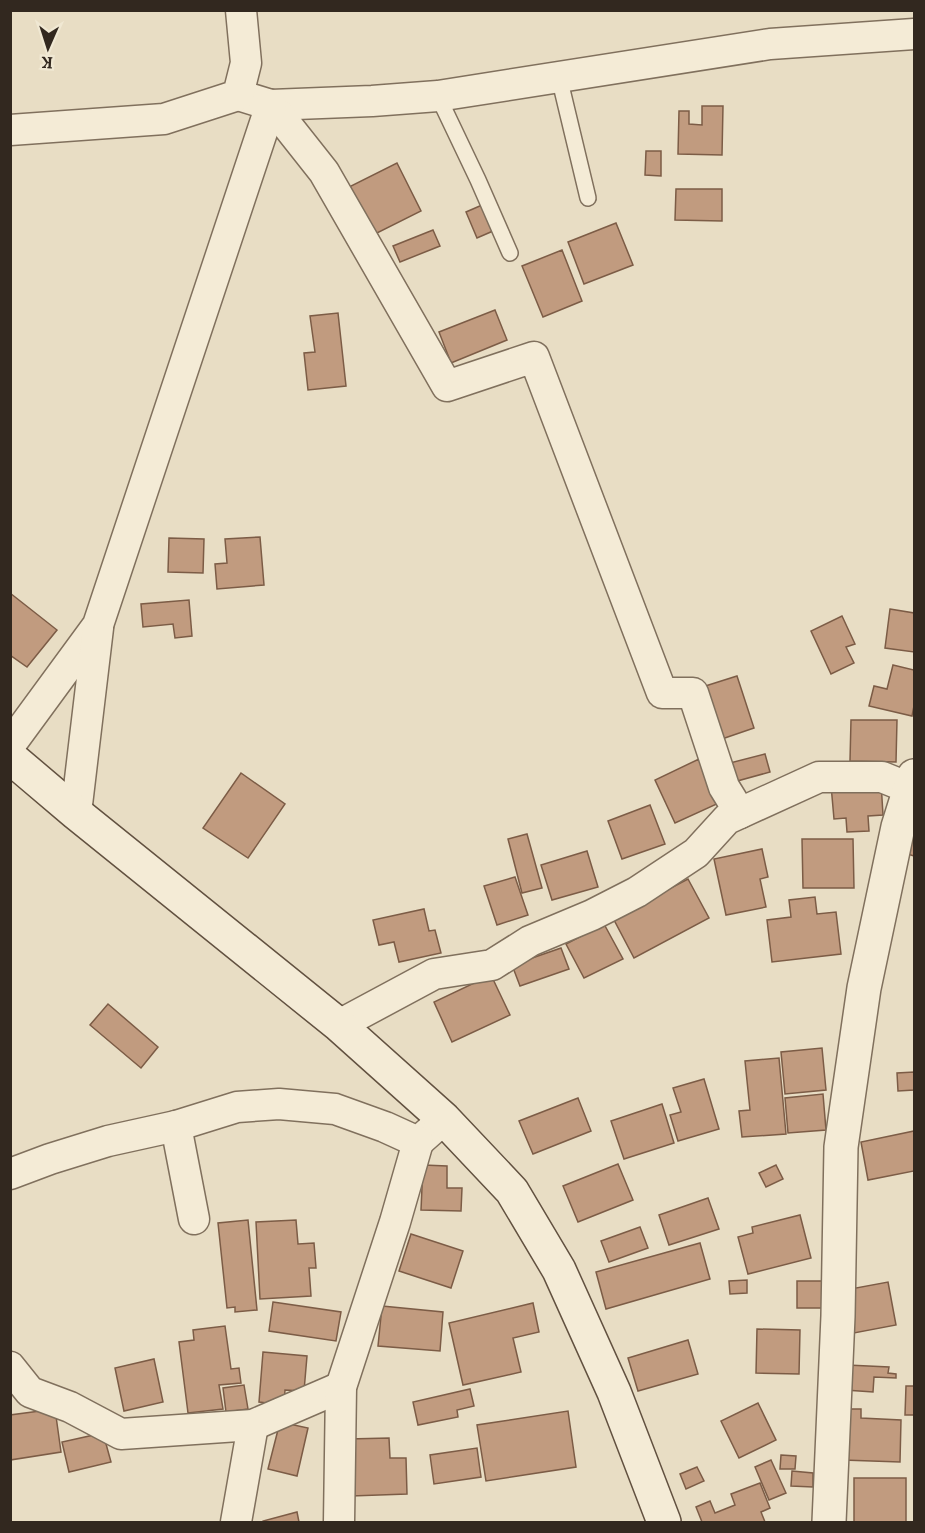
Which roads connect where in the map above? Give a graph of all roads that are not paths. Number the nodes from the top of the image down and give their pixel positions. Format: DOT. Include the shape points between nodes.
graph roads {
  1 [pos="241,10"];
  2 [pos="915,33"];
  3 [pos="559,77"];
  4 [pos="238,95"];
  5 [pos="438,96"];
  6 [pos="271,105"];
  7 [pos="10,130"];
  8 [pos="588,198"];
  9 [pos="510,253"];
  10 [pos="98,625"];
  11 [pos="10,745"];
  12 [pos="10,757"];
  13 [pos="913,785"];
  14 [pos="76,813"];
  15 [pos="740,813"];
  16 [pos="339,1025"];
  17 [pos="444,1119"];
  18 [pos="176,1126"];
  19 [pos="418,1142"];
  20 [pos="10,1174"];
  21 [pos="195,1219"];
  22 [pos="10,1367"];
  23 [pos="341,1387"];
  24 [pos="253,1425"];
  25 [pos="236,1522"];
  26 [pos="339,1522"];
  27 [pos="664,1522"];
  28 [pos="829,1522"];
  1 -- 4 [label="street" via="246,63"];
  2 -- 3 [label="street" via="770,44"];
  3 -- 5 [label="street"];
  3 -- 8 [label="lane"];
  4 -- 6 [label="street"];
  4 -- 7 [label="street" via="164,119"];
  5 -- 6 [label="street"];
  5 -- 9 [label="lane"];
  6 -- 10 [label="street"];
  6 -- 15 [label="street" via="324,172 447,386 534,357 662,693 693,693 724,787"];
  10 -- 11 [label="street"];
  10 -- 14 [label="street"];
  12 -- 14 [label="main road"];
  13 -- 15 [label="street" via="882,777 819,777"];
  13 -- 28 [label="main road" via="898,828 864,988 841,1147"];
  14 -- 16 [label="main road"];
  15 -- 16 [label="street" via="727,819 696,853 637,892 530,941 492,964 434,974"];
  16 -- 17 [label="main road"];
  17 -- 19 [label="street"];
  17 -- 27 [label="main road" via="512,1191 559,1270 614,1392"];
  18 -- 19 [label="street" via="237,1107 279,1104 335,1109"];
  18 -- 20 [label="street" via="108,1141"];
  18 -- 21 [label="street"];
  19 -- 23 [label="street"];
  22 -- 24 [label="street" via="30,1392 70,1407 121,1434"];
  23 -- 24 [label="street"];
  23 -- 26 [label="street"];
  24 -- 25 [label="street"];
}
